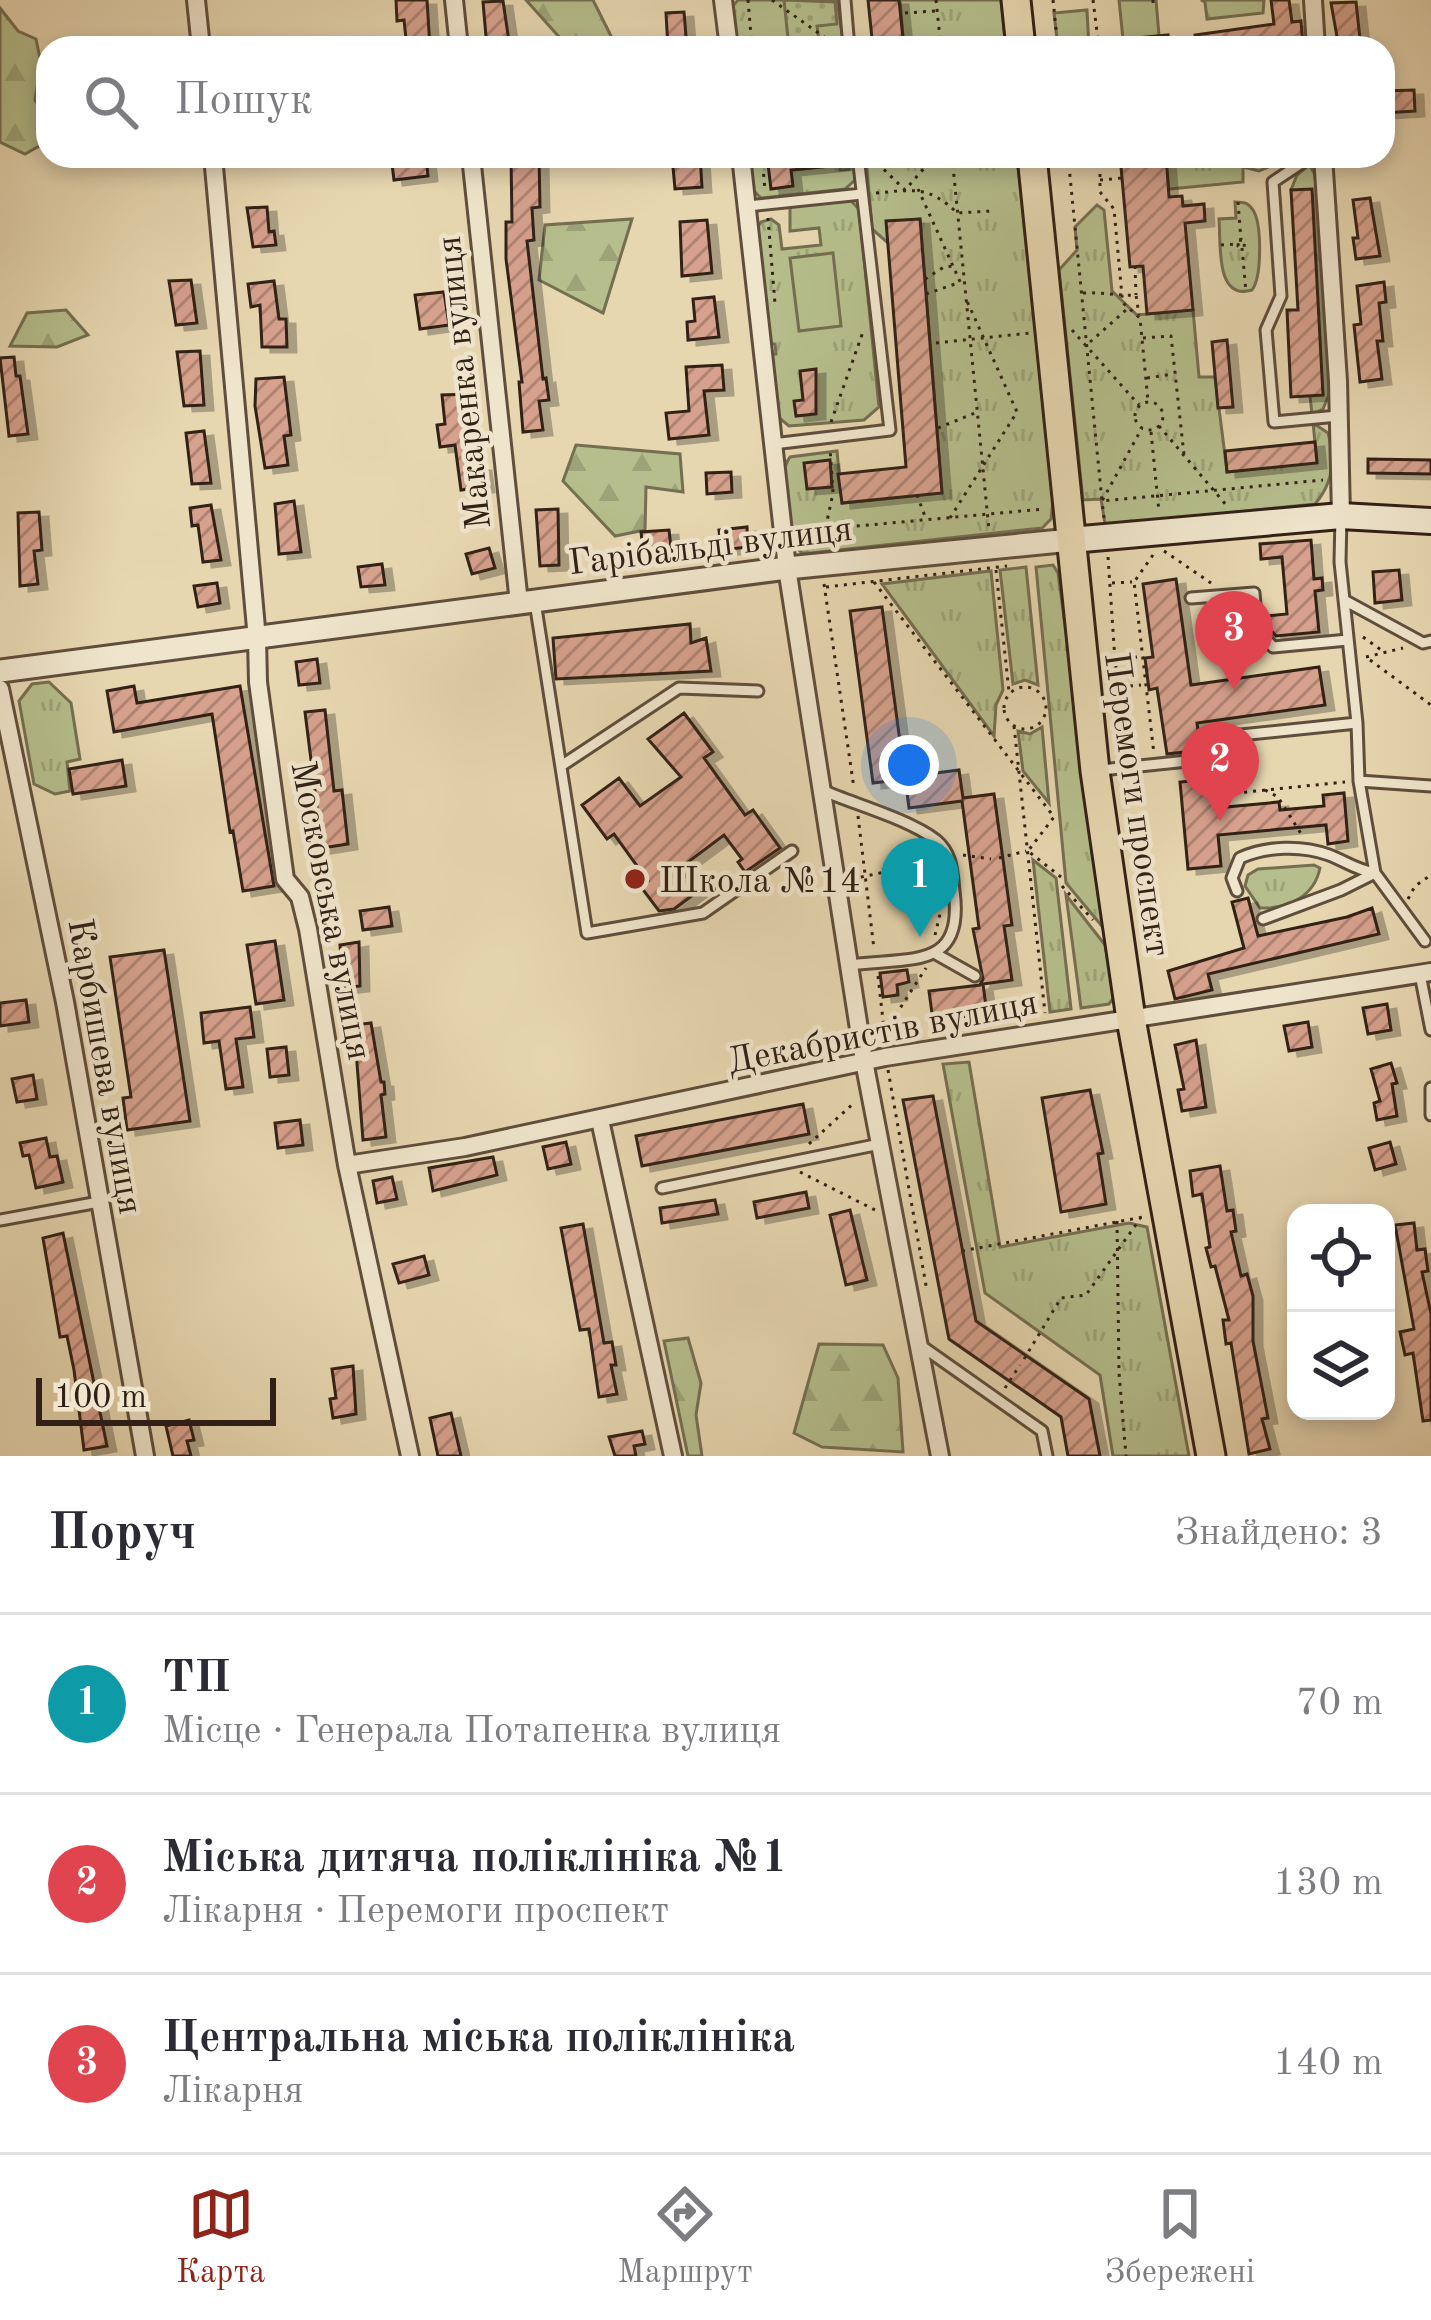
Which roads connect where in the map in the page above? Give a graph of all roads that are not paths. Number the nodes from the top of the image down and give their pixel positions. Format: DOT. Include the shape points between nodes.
graph roads {
  1 [pos="196,0"];
  2 [pos="454,0"];
  3 [pos="723,0"];
  4 [pos="845,0"];
  5 [pos="1016,0"];
  6 [pos="1312,0"];
  7 [pos="200,36"];
  8 [pos="458,36"];
  9 [pos="728,36"];
  10 [pos="845,36"];
  11 [pos="1020,36"];
  12 [pos="1315,36"];
  13 [pos="214,168"];
  14 [pos="473,168"];
  15 [pos="742,168"];
  16 [pos="859,168"];
  17 [pos="1033,168"];
  18 [pos="1294,168"];
  19 [pos="1325,168"];
  20 [pos="862,194"];
  21 [pos="747,207"];
  22 [pos="1339,416"];
  23 [pos="773,444"];
  24 [pos="1341,516"];
  25 [pos="1431,521"];
  26 [pos="1071,540"];
  27 [pos="788,568"];
  28 [pos="1209,597"];
  29 [pos="1191,598"];
  30 [pos="1344,600"];
  31 [pos="527,602"];
  32 [pos="257,639"];
  33 [pos="1348,640"];
  34 [pos="1267,642"];
  35 [pos="1427,642"];
  36 [pos="0,671"];
  37 [pos="0,689"];
  38 [pos="758,691"];
  39 [pos="1357,723"];
  40 [pos="561,766"];
  41 [pos="1095,770"];
  42 [pos="1359,781"];
  43 [pos="1431,786"];
  44 [pos="824,791"];
  45 [pos="792,851"];
  46 [pos="1376,873"];
  47 [pos="1237,891"];
  48 [pos="1263,919"];
  49 [pos="1424,941"];
  50 [pos="933,954"];
  51 [pos="848,965"];
  52 [pos="1426,973"];
  53 [pos="975,976"];
  54 [pos="1131,1019"];
  55 [pos="1431,1030"];
  56 [pos="864,1061"];
  57 [pos="1431,1088"];
  58 [pos="1431,1115"];
  59 [pos="600,1120"];
  60 [pos="880,1144"];
  61 [pos="347,1165"];
  62 [pos="662,1188"];
  63 [pos="99,1202"];
  64 [pos="0,1220"];
  65 [pos="920,1345"];
  66 [pos="145,1456"];
  67 [pos="410,1456"];
  68 [pos="673,1456"];
  69 [pos="940,1456"];
  70 [pos="1047,1456"];
  71 [pos="1211,1456"];
  1 -- 7 [label="street"];
  2 -- 8 [label="street"];
  3 -- 9 [label="street"];
  4 -- 10 [label="lane"];
  5 -- 11 [label="main road"];
  6 -- 12 [label="street"];
  13 -- 32 [label="street, Московська вулиця"];
  14 -- 31 [label="street, Макаренка вулиця"];
  15 -- 21 [label="street"];
  16 -- 20 [label="lane"];
  17 -- 26 [label="main road, Перемоги проспект"];
  18 -- 22 [label="lane" via="1273,182 1281,296 1266,330 1274,422"];
  19 -- 22 [label="street"];
  20 -- 21 [label="lane"];
  20 -- 23 [label="lane" via="890,430"];
  21 -- 23 [label="street"];
  22 -- 24 [label="street"];
  23 -- 27 [label="street"];
  24 -- 25 [label="main road, Гарібальді вулиця"];
  24 -- 26 [label="main road, Гарібальді вулиця"];
  24 -- 30 [label="lane"];
  26 -- 27 [label="street, Гарібальді вулиця" via="823,576"];
  26 -- 41 [label="main road, Перемоги проспект"];
  27 -- 31 [label="street, Гарібальді вулиця"];
  27 -- 44 [label="street"];
  28 -- 29 [label="lane"];
  28 -- 34 [label="lane"];
  28 -- 34 [label="lane" via="1254,592"];
  30 -- 33 [label="lane"];
  30 -- 35 [label="lane"];
  31 -- 32 [label="street, Гарібальді вулиця"];
  31 -- 40 [label="lane"];
  32 -- 36 [label="street, Гарібальді вулиця"];
  32 -- 61 [label="street, Московська вулиця" via="285,879 308,928"];
  33 -- 34 [label="lane"];
  33 -- 39 [label="lane"];
  37 -- 63 [label="street, Карбишева вулиця"];
  38 -- 40 [label="lane" via="679,688"];
  39 -- 41 [label="lane" via="1221,737 1198,760"];
  39 -- 42 [label="lane"];
  40 -- 45 [label="lane" via="586,933 704,914"];
  41 -- 54 [label="main road, Перемоги проспект"];
  42 -- 43 [label="lane"];
  42 -- 46 [label="lane"];
  44 -- 50 [label="lane" via="927,834 950,856 956,932"];
  44 -- 51 [label="street"];
  46 -- 47 [label="lane" via="1289,847 1246,854 1233,871"];
  46 -- 48 [label="lane"];
  46 -- 49 [label="lane"];
  50 -- 51 [label="lane"];
  50 -- 53 [label="lane"];
  51 -- 56 [label="street"];
  52 -- 54 [label="street, Декабристів вулиця"];
  52 -- 55 [label="lane"];
  54 -- 56 [label="street, Декабристів вулиця"];
  54 -- 71 [label="main road, Перемоги проспект" via="1154,1212"];
  56 -- 59 [label="street, Декабристів вулиця"];
  56 -- 60 [label="street"];
  57 -- 58 [label="lane"];
  59 -- 61 [label="street, Декабристів вулиця"];
  59 -- 68 [label="street"];
  60 -- 62 [label="lane"];
  60 -- 65 [label="street"];
  61 -- 67 [label="street, Московська вулиця"];
  63 -- 64 [label="lane"];
  63 -- 66 [label="street, Карбишева вулиця"];
  65 -- 69 [label="street"];
  65 -- 70 [label="lane" via="1042,1431"];
}
